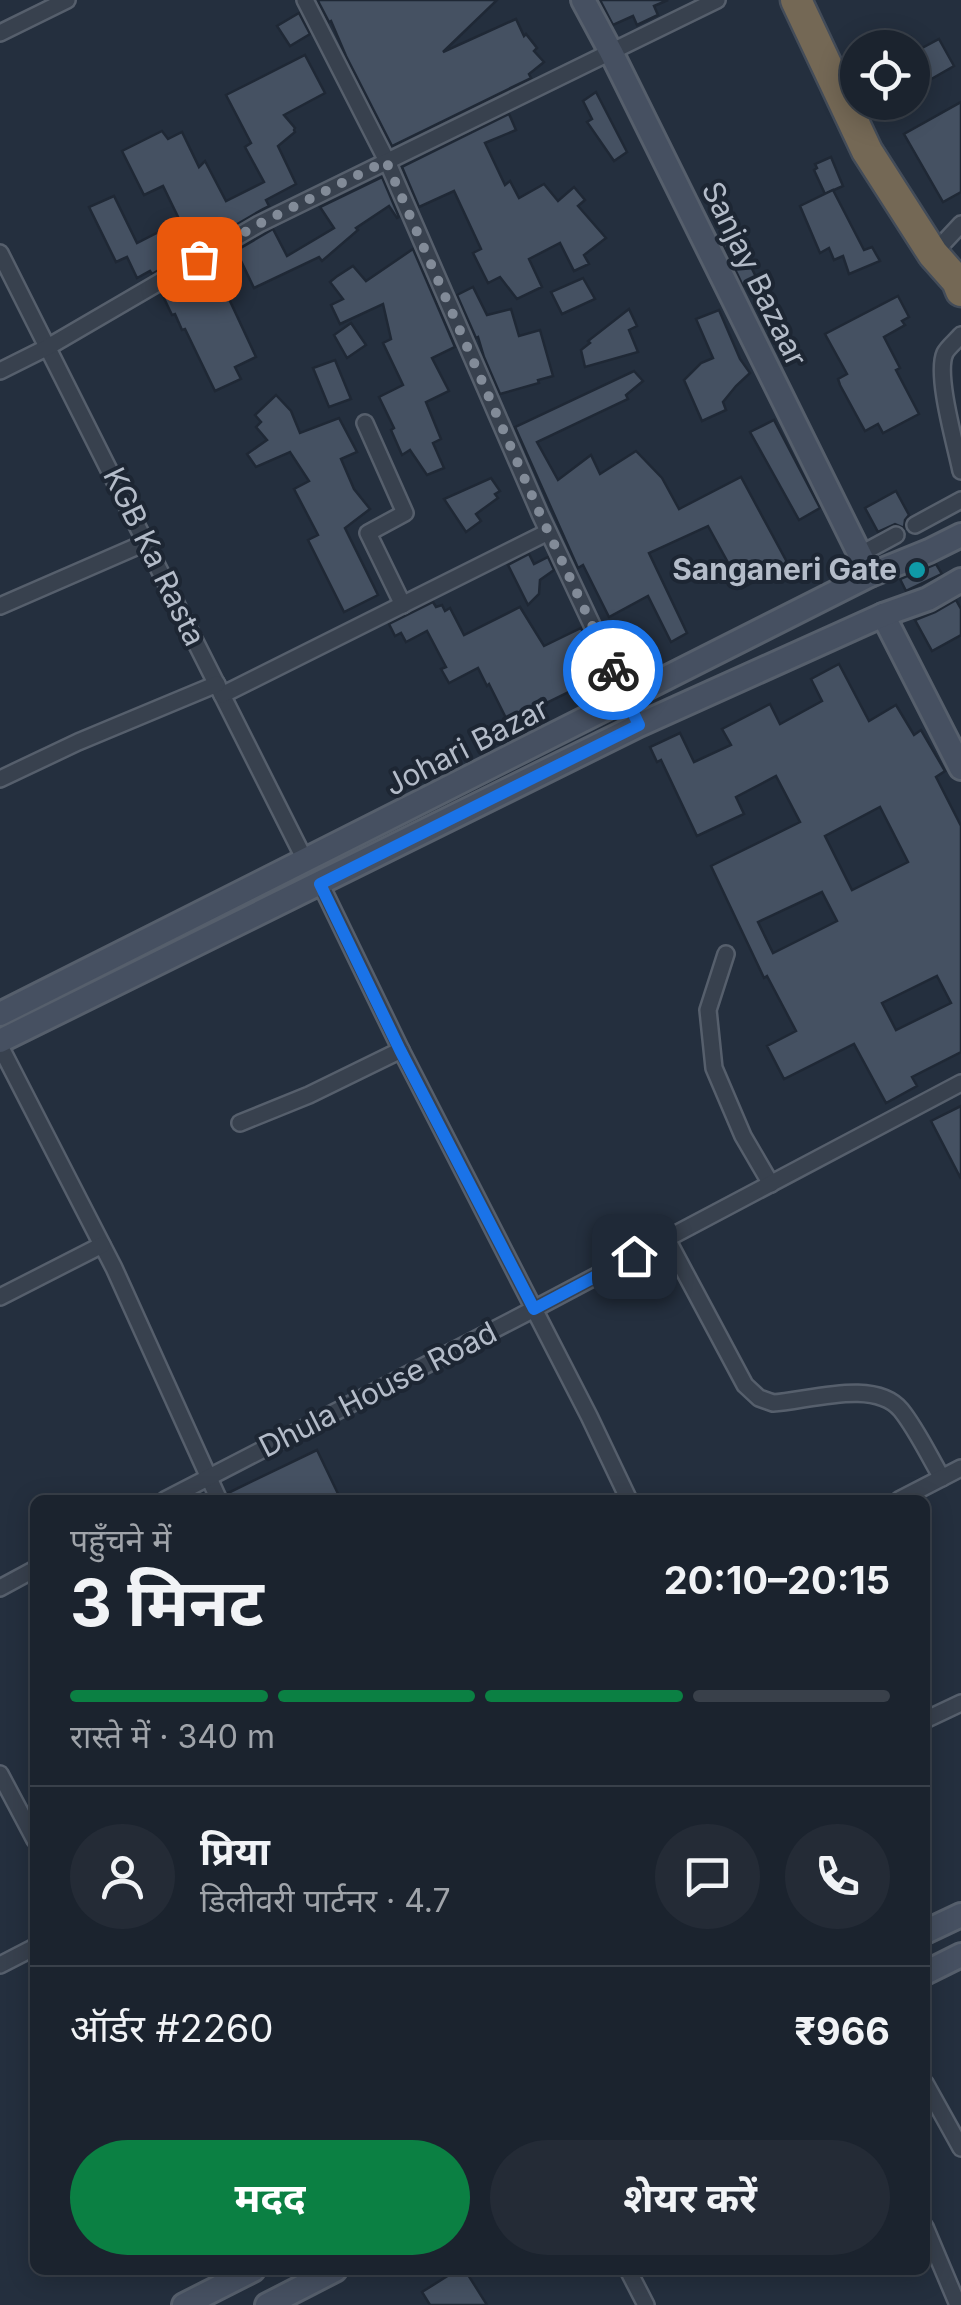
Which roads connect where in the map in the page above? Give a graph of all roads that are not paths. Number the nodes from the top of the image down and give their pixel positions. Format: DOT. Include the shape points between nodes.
graph roads {
  1 [pos="68,0"];
  2 [pos="305,0"];
  3 [pos="582,0"];
  4 [pos="717,0"];
  5 [pos="796,0"];
  6 [pos="0,33"];
  7 [pos="611,52"];
  8 [pos="386,161"];
  9 [pos="961,224"];
  10 [pos="0,253"];
  11 [pos="933,254"];
  12 [pos="960,285"];
  13 [pos="961,335"];
  14 [pos="48,346"];
  15 [pos="0,371"];
  16 [pos="365,423"];
  17 [pos="961,471"];
  18 [pos="961,500"];
  19 [pos="915,525"];
  20 [pos="548,532"];
  21 [pos="896,535"];
  22 [pos="961,535"];
  23 [pos="147,542"];
  24 [pos="864,565"];
  25 [pos="961,580"];
  26 [pos="403,605"];
  27 [pos="0,606"];
  28 [pos="882,615"];
  29 [pos="219,690"];
  30 [pos="627,699"];
  31 [pos="639,725"];
  32 [pos="500,763"];
  33 [pos="961,768"];
  34 [pos="0,779"];
  35 [pos="513,787"];
  36 [pos="306,862"];
  37 [pos="320,884"];
  38 [pos="726,954"];
  39 [pos="0,1014"];
  40 [pos="0,1044"];
  41 [pos="400,1050"];
  42 [pos="961,1083"];
  43 [pos="240,1122"];
  44 [pos="771,1184"];
  45 [pos="667,1239"];
  46 [pos="102,1245"];
  47 [pos="0,1298"];
  48 [pos="534,1309"];
  49 [pos="961,1468"];
  50 [pos="208,1478"];
  51 [pos="942,1478"];
  52 [pos="176,1495"];
  53 [pos="217,1495"];
  54 [pos="627,1495"];
  55 [pos="910,1495"];
  56 [pos="30,1573"];
  57 [pos="0,1588"];
  58 [pos="961,1703"];
  59 [pos="930,1718"];
  60 [pos="0,1776"];
  61 [pos="30,1831"];
  62 [pos="961,1915"];
  63 [pos="930,1930"];
  64 [pos="30,1950"];
  65 [pos="961,1955"];
  66 [pos="0,1965"];
  67 [pos="930,1970"];
  68 [pos="930,2092"];
  69 [pos="961,2148"];
  70 [pos="930,2239"];
  71 [pos="243,2275"];
  72 [pos="326,2275"];
  73 [pos="631,2275"];
  74 [pos="274,2303"];
  75 [pos="184,2305"];
  76 [pos="646,2305"];
  77 [pos="958,2305"];
  1 -- 6 [label="street"];
  2 -- 8 [label="street"];
  3 -- 7 [label="street, Sanjay Bazaar"];
  4 -- 7 [label="street"];
  5 -- 11 [label="highway" via="867,151"];
  7 -- 8 [label="street"];
  7 -- 24 [label="street, Sanjay Bazaar"];
  8 -- 14 [label="street" via="259,224"];
  8 -- 20 [label="street"];
  9 -- 11 [label="street"];
  10 -- 14 [label="street, KGB Ka Rasta"];
  11 -- 12 [label="highway"];
  13 -- 17 [label="street" via="945,354 942,376"];
  14 -- 15 [label="street"];
  14 -- 23 [label="street, KGB Ka Rasta"];
  16 -- 26 [label="street" via="405,513 368,533"];
  18 -- 19 [label="street"];
  20 -- 26 [label="street"];
  20 -- 30 [label="street"];
  21 -- 24 [label="street"];
  22 -- 24 [label="street, Johari Bazar" via="929,551"];
  23 -- 27 [label="street"];
  23 -- 29 [label="street, KGB Ka Rasta"];
  24 -- 30 [label="street, Johari Bazar"];
  25 -- 28 [label="street, Johari Bazar"];
  26 -- 29 [label="street"];
  28 -- 31 [label="street, Johari Bazar"];
  28 -- 33 [label="street"];
  29 -- 34 [label="street"];
  29 -- 36 [label="street, KGB Ka Rasta"];
  30 -- 31 [label="street"];
  30 -- 32 [label="street, Johari Bazar"];
  31 -- 35 [label="street, Johari Bazar"];
  32 -- 35 [label="street"];
  32 -- 36 [label="street, Johari Bazar"];
  35 -- 37 [label="street, Johari Bazar"];
  36 -- 39 [label="street, Johari Bazar"];
  37 -- 40 [label="street, Johari Bazar"];
  37 -- 41 [label="street"];
  38 -- 44 [label="street" via="708,1010 714,1068"];
  40 -- 46 [label="street"];
  41 -- 43 [label="street"];
  41 -- 48 [label="street"];
  42 -- 44 [label="street, Dhula House Road"];
  44 -- 45 [label="street, Dhula House Road"];
  45 -- 48 [label="street, Dhula House Road"];
  45 -- 51 [label="street" via="745,1386 772,1404 862,1392 882,1396 899,1408"];
  46 -- 47 [label="street"];
  46 -- 50 [label="street"];
  48 -- 50 [label="street, Dhula House Road"];
  48 -- 54 [label="street"];
  49 -- 51 [label="street"];
  50 -- 52 [label="street, Dhula House Road"];
  50 -- 53 [label="street"];
  51 -- 55 [label="street"];
  56 -- 57 [label="street"];
  58 -- 59 [label="street"];
  60 -- 61 [label="street"];
  62 -- 63 [label="street"];
  64 -- 66 [label="street"];
  65 -- 67 [label="street"];
  68 -- 69 [label="street"];
  70 -- 77 [label="street"];
  71 -- 75 [label="street"];
  72 -- 74 [label="street"];
  73 -- 76 [label="street"];
}
